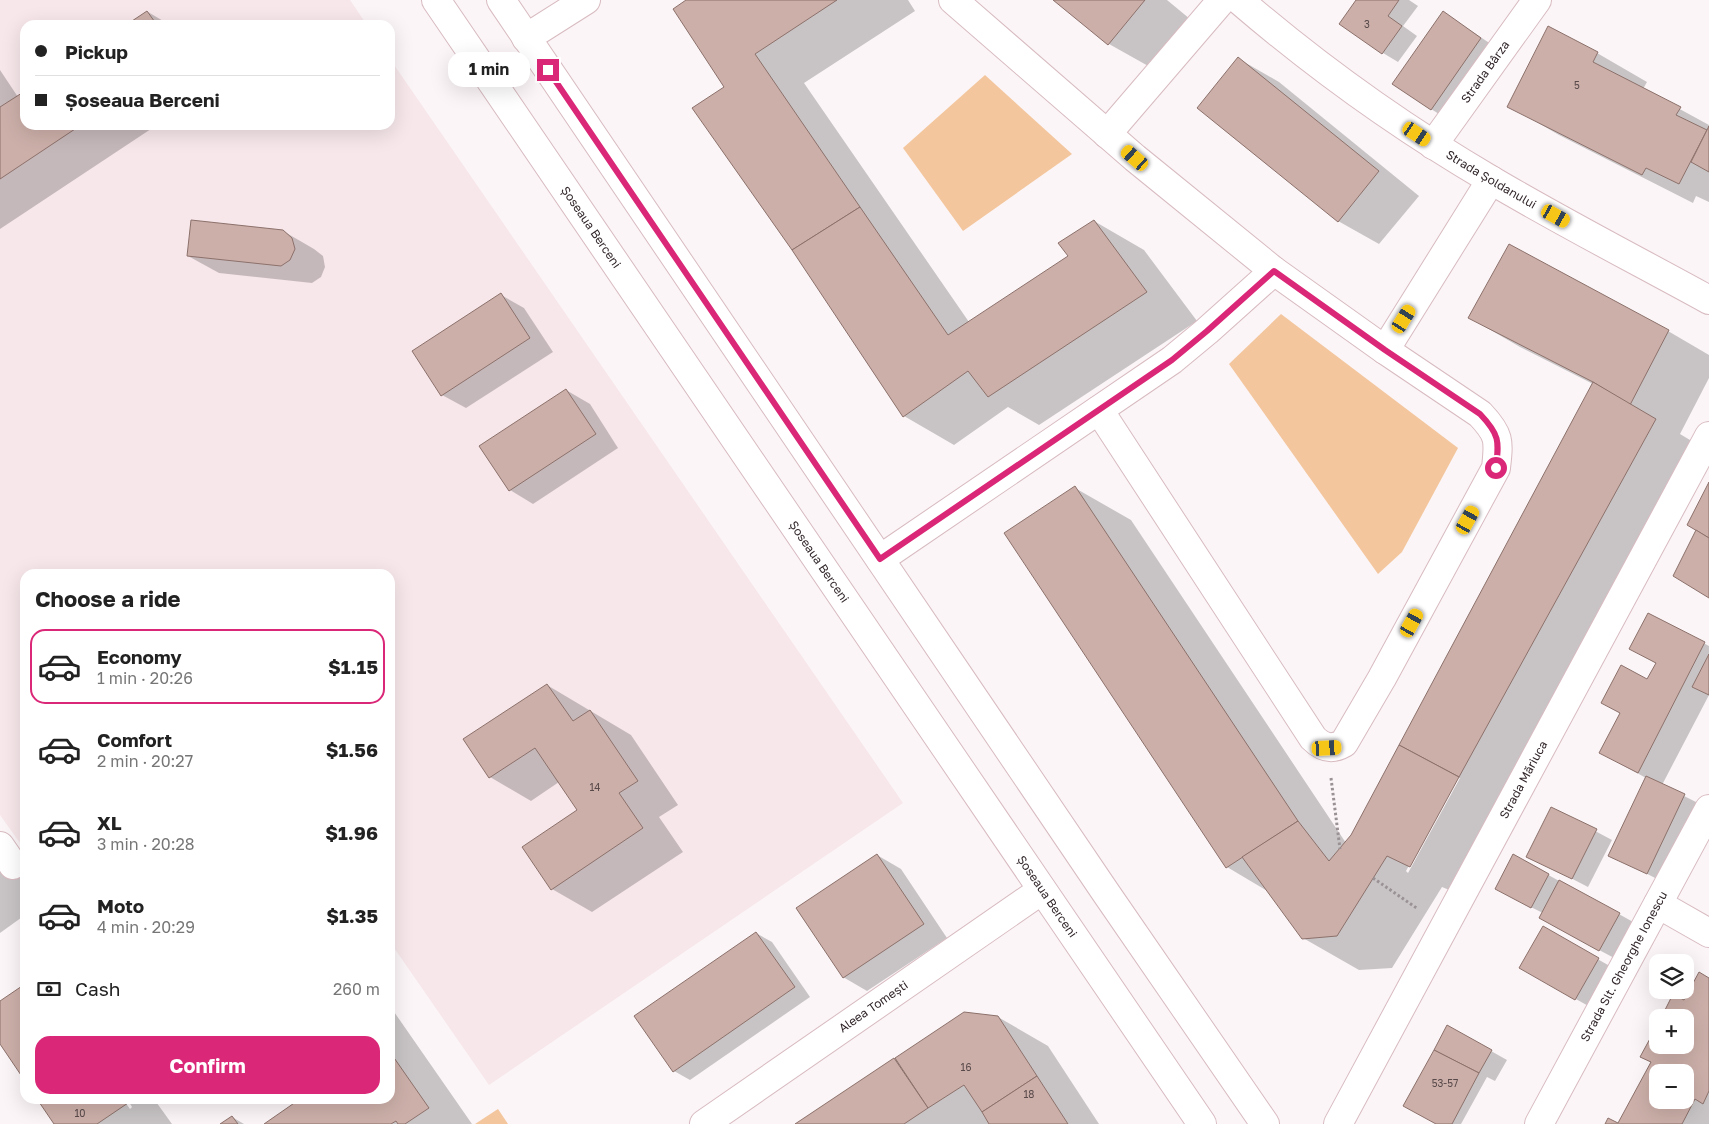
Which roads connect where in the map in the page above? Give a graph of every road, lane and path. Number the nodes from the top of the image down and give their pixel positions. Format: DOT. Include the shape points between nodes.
graph roads {
  1 [pos="436,0"];
  2 [pos="501,0"];
  3 [pos="586,0"];
  4 [pos="953,0"];
  5 [pos="1222,0"];
  6 [pos="1239,0"];
  7 [pos="1537,0"];
  8 [pos="526,38"];
  9 [pos="1108,134"];
  10 [pos="1433,145"];
  11 [pos="1491,180"];
  12 [pos="1274,271"];
  13 [pos="1709,300"];
  14 [pos="1385,350"];
  15 [pos="1099,410"];
  16 [pos="1709,436"];
  17 [pos="880,559"];
  18 [pos="1327,748"];
  19 [pos="1709,809"];
  20 [pos="1340,849"];
  21 [pos="1373,878"];
  22 [pos="1042,890"];
  23 [pos="1658,904"];
  24 [pos="1444,926"];
  25 [pos="1709,933"];
  26 [pos="704,1124"];
  27 [pos="1202,1124"];
  28 [pos="1265,1124"];
  29 [pos="1338,1124"];
  30 [pos="1539,1124"];
  1 -- 22 [label="main road, Șoseaua Berceni"];
  2 -- 8 [label="main road"];
  3 -- 8 [label="main road"];
  4 -- 9 [label="main road"];
  5 -- 9 [label="main road"];
  6 -- 10 [label="main road, Strada Șoldanului" via="1329,72"];
  7 -- 10 [label="main road, Strada Bârza"];
  8 -- 17 [label="main road"];
  9 -- 12 [label="main road"];
  10 -- 11 [label="main road, Strada Șoldanului"];
  11 -- 13 [label="main road, Strada Șoldanului"];
  11 -- 14 [label="main road"];
  12 -- 14 [label="main road"];
  12 -- 15 [label="main road" via="1172,360"];
  14 -- 18 [label="main road" via="1480,414 1493,428 1498,444 1496,468 1344,743"];
  15 -- 17 [label="main road"];
  15 -- 18 [label="main road" via="1313,738"];
  16 -- 24 [label="main road, Strada Măriuca"];
  17 -- 28 [label="main road"];
  18 -- 20 [label="path"];
  19 -- 23 [label="main road, Strada Slt. Gheorghe Ionescu"];
  21 -- 24 [label="path"];
  22 -- 26 [label="main road, Aleea Tomești"];
  22 -- 27 [label="main road, Șoseaua Berceni"];
  23 -- 25 [label="main road"];
  23 -- 30 [label="main road, Strada Slt. Gheorghe Ionescu"];
  24 -- 29 [label="main road, Strada Măriuca"];
}
